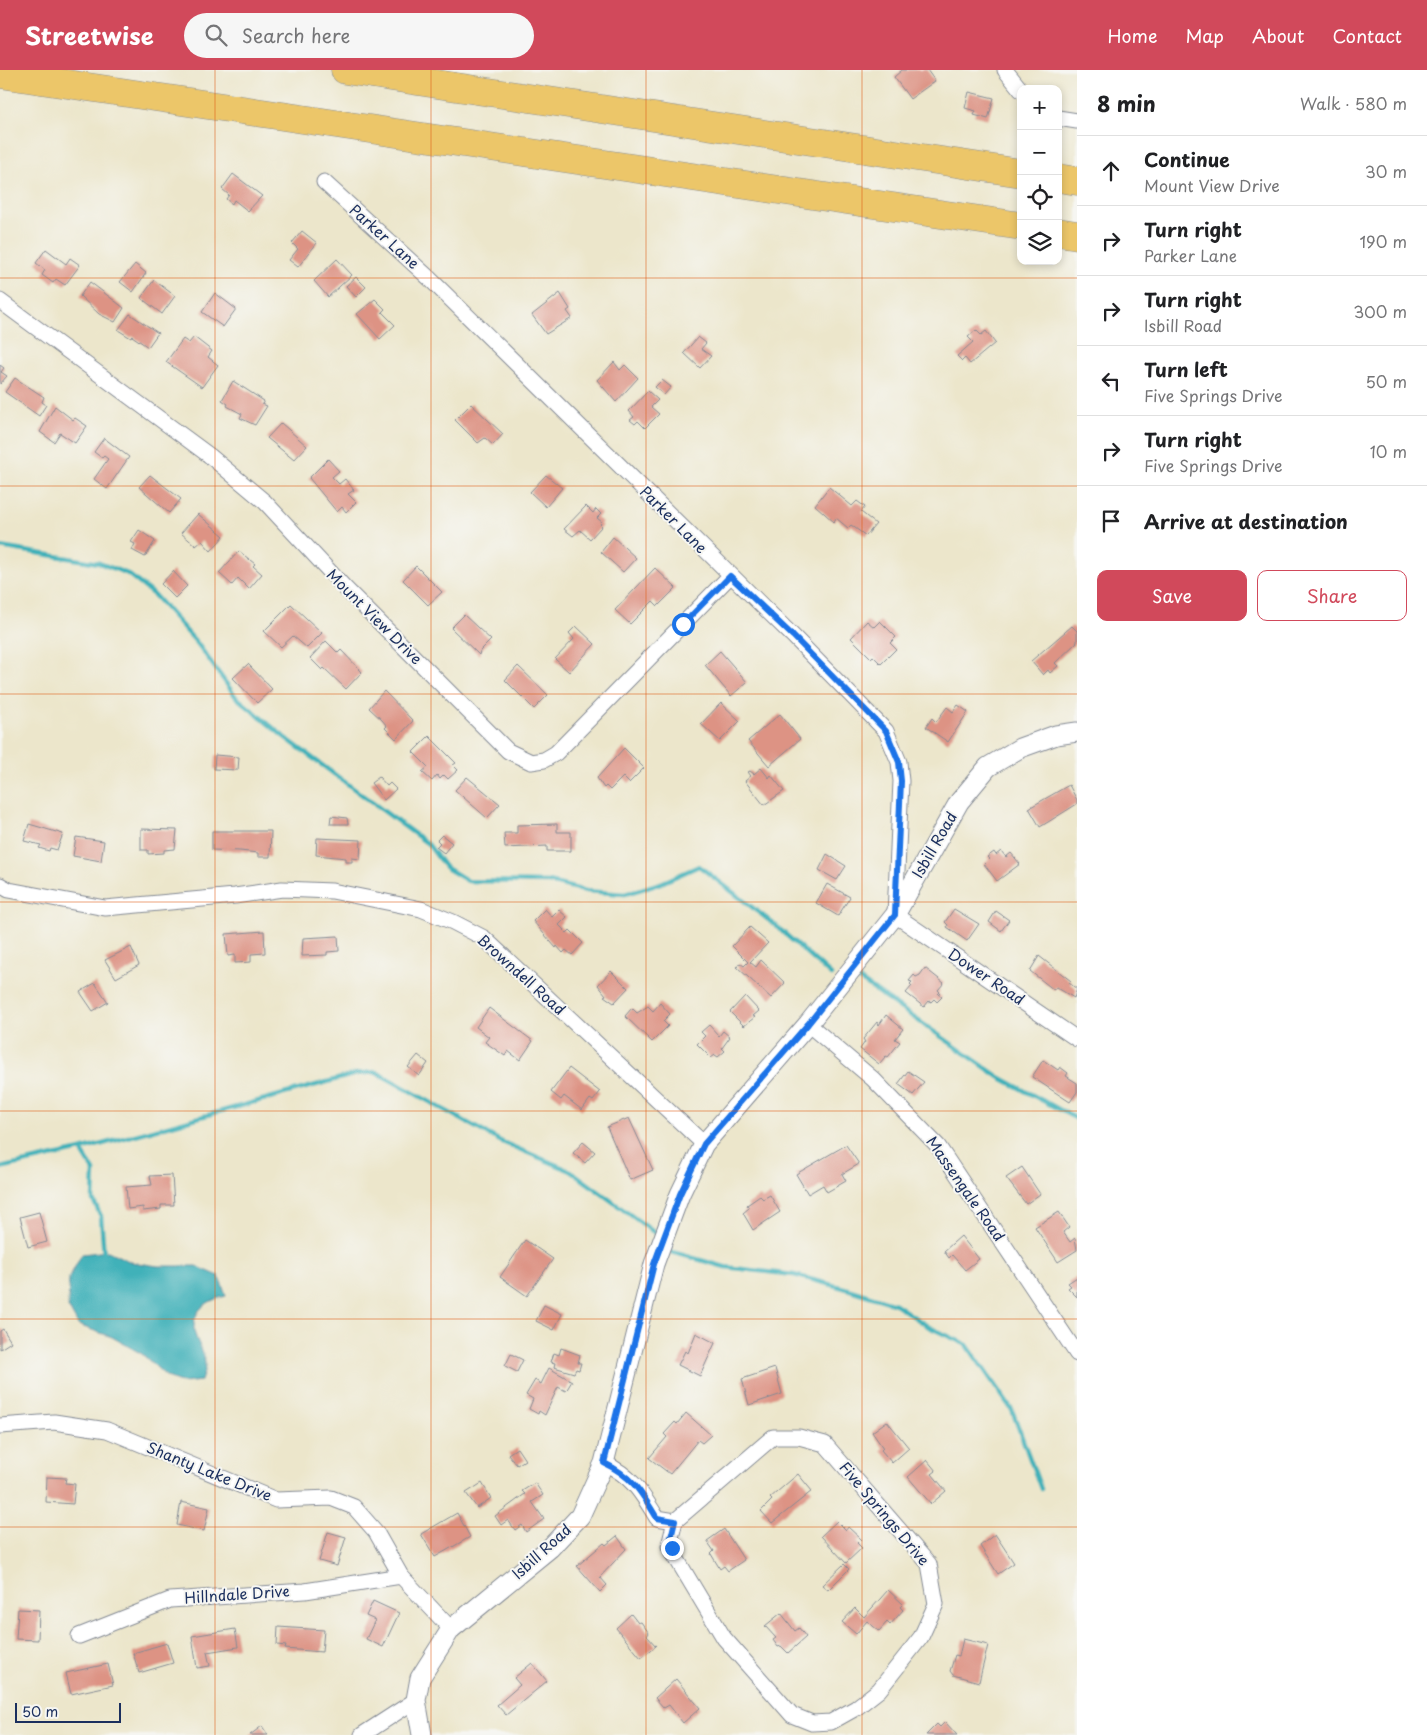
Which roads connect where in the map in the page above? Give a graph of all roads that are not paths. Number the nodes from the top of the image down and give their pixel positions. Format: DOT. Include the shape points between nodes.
graph roads {
  1 [pos="345,70"];
  2 [pos="432,70"];
  3 [pos="1005,70"];
  4 [pos="0,74"];
  5 [pos="1017,85"];
  6 [pos="108,91"];
  7 [pos="0,92"];
  8 [pos="572,104"];
  9 [pos="1062,119"];
  10 [pos="1077,121"];
  11 [pos="1017,172"];
  12 [pos="1062,179"];
  13 [pos="1077,181"];
  14 [pos="324,182"];
  15 [pos="1017,225"];
  16 [pos="1062,233"];
  17 [pos="1077,235"];
  18 [pos="0,301"];
  19 [pos="730,576"];
  20 [pos="1077,732"];
  21 [pos="0,885"];
  22 [pos="895,915"];
  23 [pos="808,1024"];
  24 [pos="1077,1039"];
  25 [pos="704,1144"];
  26 [pos="1077,1354"];
  27 [pos="0,1426"];
  28 [pos="604,1463"];
  29 [pos="675,1521"];
  30 [pos="401,1576"];
  31 [pos="451,1628"];
  32 [pos="79,1636"];
  33 [pos="416,1700"];
  34 [pos="362,1735"];
  35 [pos="422,1735"];
  1 -- 8 [label="highway"];
  2 -- 8 [label="highway"];
  3 -- 5 [label="street"];
  4 -- 6 [label="highway"];
  6 -- 7 [label="highway" via="68,96"];
  6 -- 15 [label="highway"];
  8 -- 11 [label="highway"];
  9 -- 10 [label="street"];
  12 -- 13 [label="highway"];
  14 -- 19 [label="street, Parker Lane" via="429,278"];
  16 -- 17 [label="highway"];
  18 -- 19 [label="street, Mount View Drive" via="210,456 265,502 469,713 508,751 523,760 544,760 556,753"];
  19 -- 22 [label="street, Parker Lane" via="886,731 893,744 901,781"];
  20 -- 22 [label="street, Isbill Road" via="1056,735 1020,748 988,767 959,802"];
  21 -- 25 [label="street, Browndell Road" via="9,890 105,908 282,889 332,891 421,908 484,938"];
  22 -- 23 [label="street, Isbill Road"];
  22 -- 24 [label="street, Dower Road"];
  23 -- 25 [label="street, Isbill Road"];
  23 -- 26 [label="street, Massengale Road" via="873,1078 938,1146"];
  25 -- 28 [label="street, Isbill Road" via="680,1194 654,1264"];
  27 -- 30 [label="street, Shanty Lake Drive" via="54,1422 107,1430 276,1500 331,1498 354,1507 376,1532"];
  28 -- 29 [label="street" via="620,1470 636,1484 657,1518"];
  28 -- 31 [label="street, Isbill Road" via="580,1516 550,1548"];
  29 -- 29 [label="street, Five Springs Drive" via="669,1546 724,1638 792,1715 812,1723 831,1722 879,1690 921,1637 936,1604 929,1564 825,1444 773,1437"];
  30 -- 31 [label="street, Shanty Lake Drive"];
  30 -- 32 [label="street, Hillndale Drive" via="305,1591 170,1600"];
  31 -- 33 [label="street, Isbill Road" via="420,1678"];
  33 -- 34 [label="street"];
  33 -- 35 [label="street, Isbill Road"];
}
